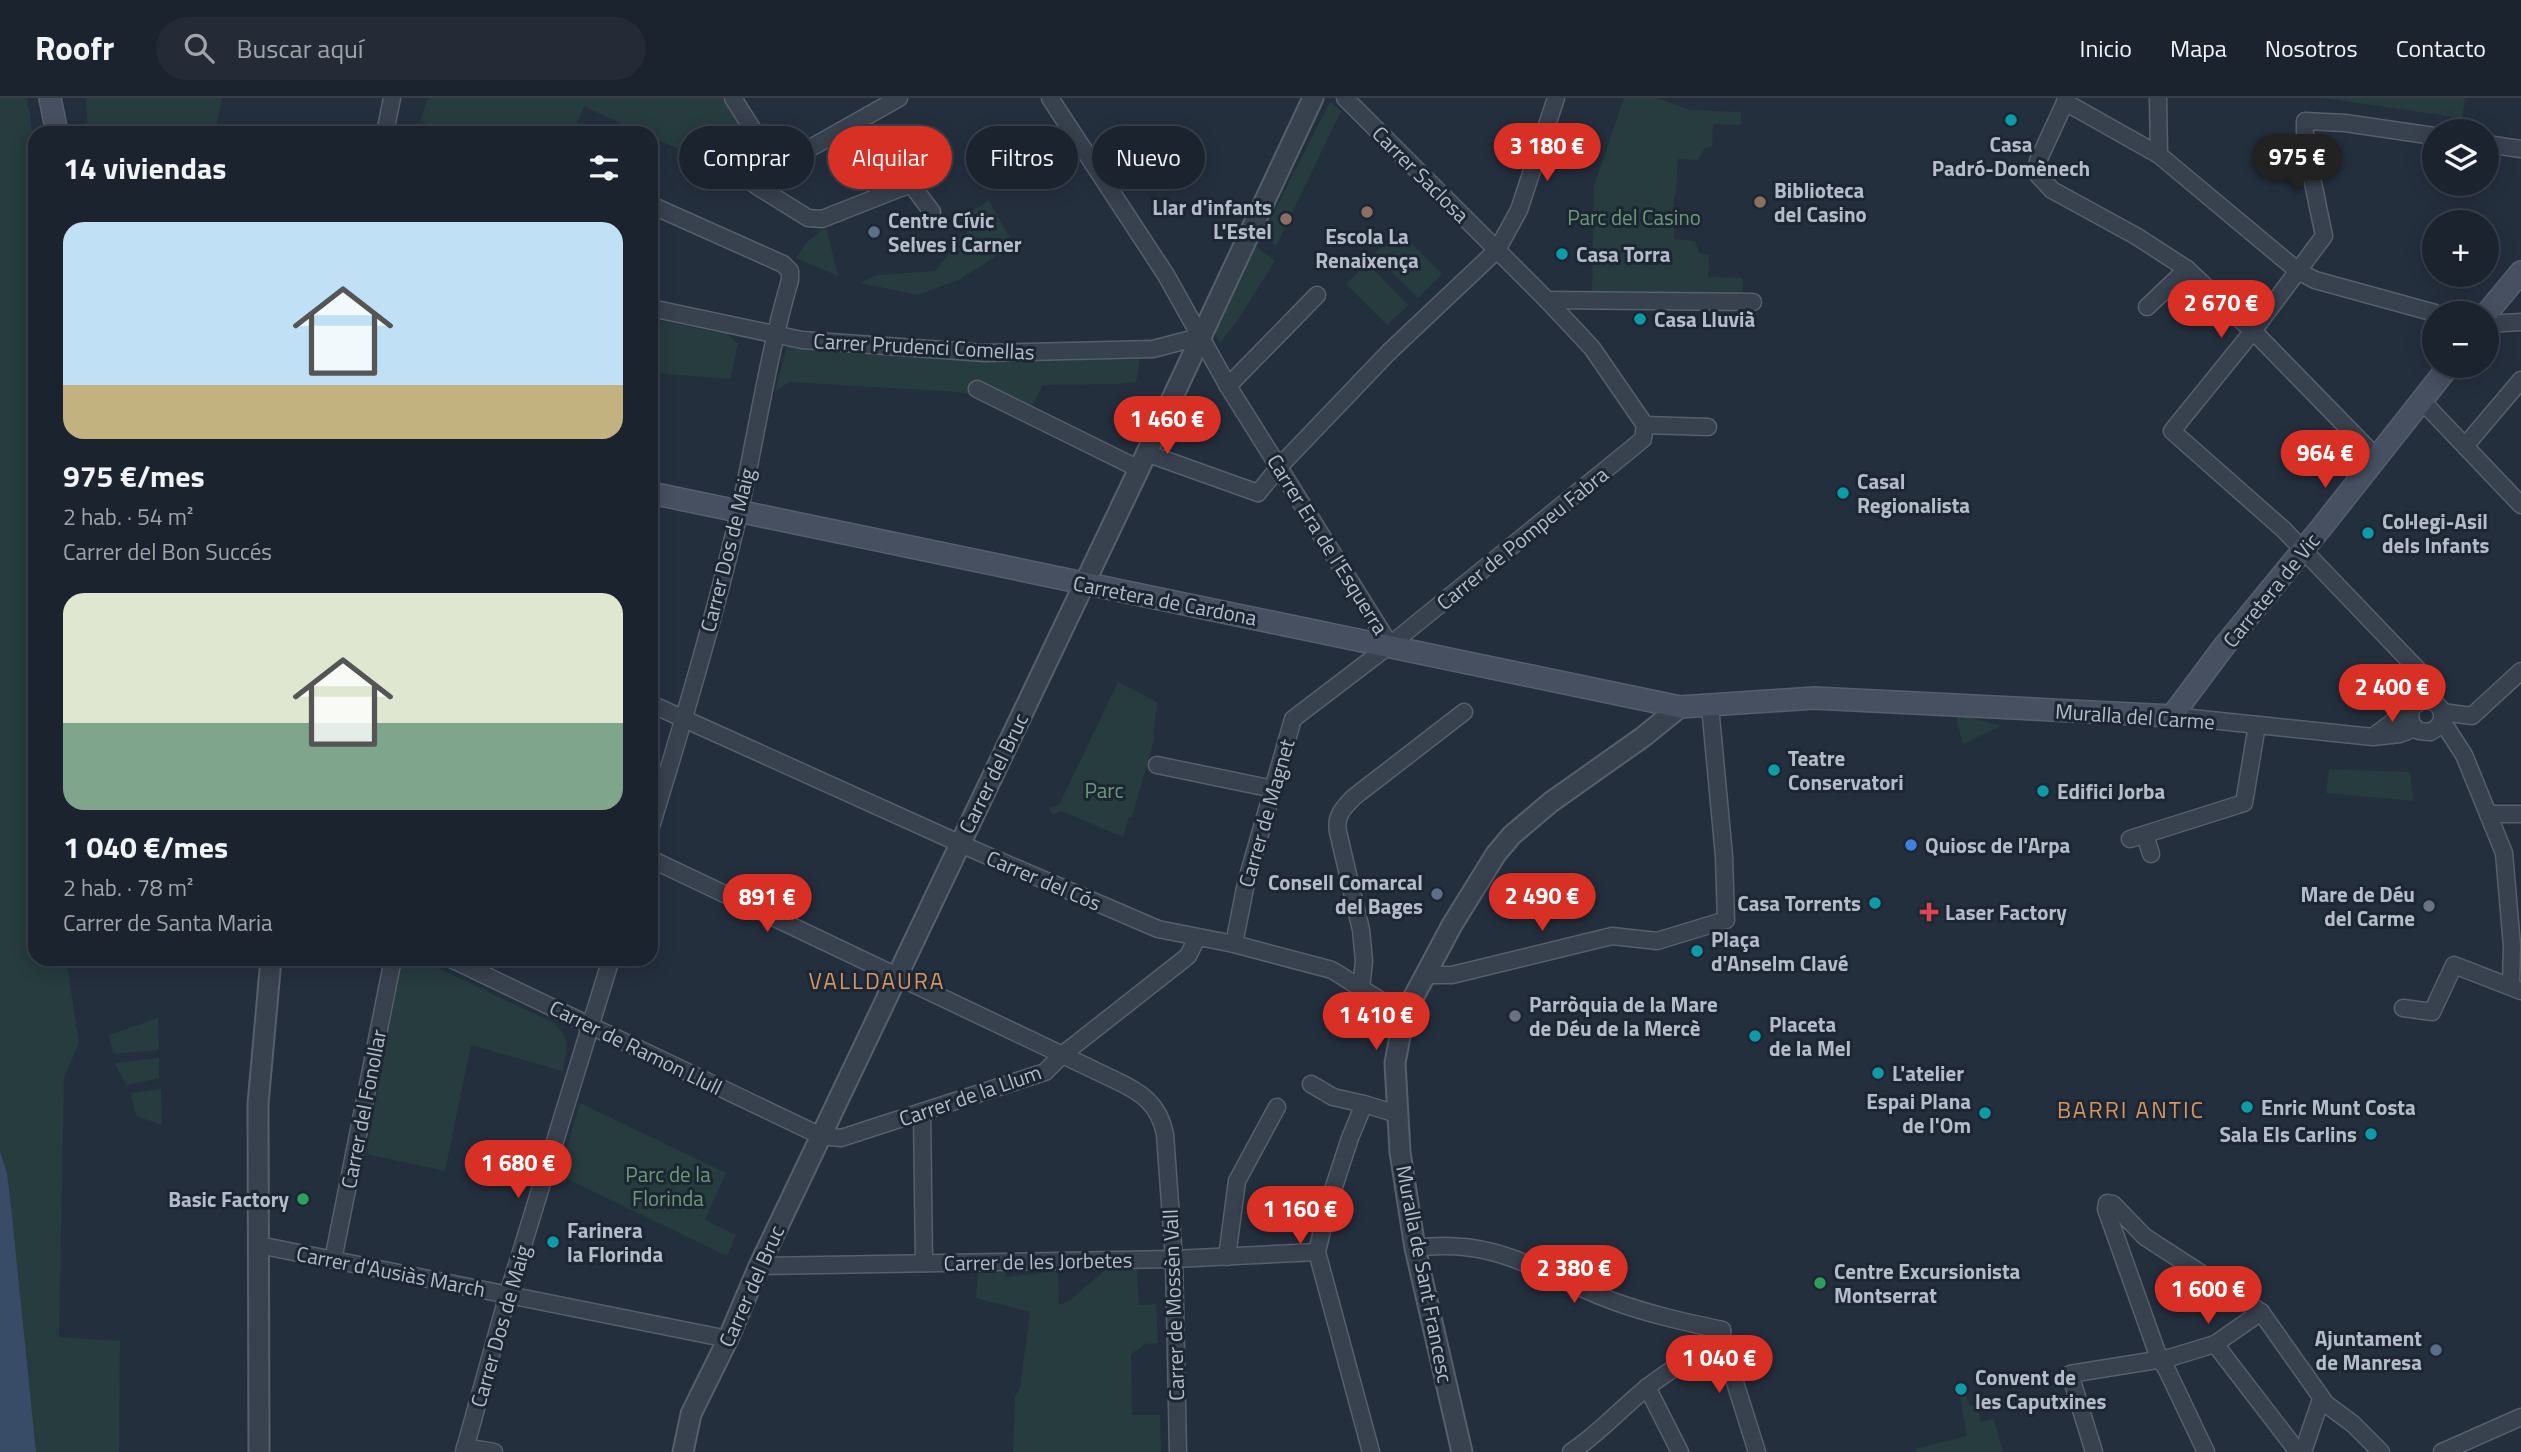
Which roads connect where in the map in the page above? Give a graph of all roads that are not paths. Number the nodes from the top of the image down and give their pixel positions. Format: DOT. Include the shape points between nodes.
graph roads {
  1 [pos="50,98"];
  2 [pos="393,98"];
  3 [pos="733,98"];
  4 [pos="899,98"];
  5 [pos="1050,98"];
  6 [pos="1313,98"];
  7 [pos="1345,98"];
  8 [pos="1556,98"];
  9 [pos="2158,98"];
  10 [pos="2066,100"];
  11 [pos="56,126"];
  12 [pos="387,126"];
  13 [pos="751,126"];
  14 [pos="2422,134"];
  15 [pos="814,146"];
  16 [pos="2499,146"];
  17 [pos="2521,149"];
  18 [pos="2159,155"];
  19 [pos="761,189"];
  20 [pos="658,208"];
  21 [pos="932,212"];
  22 [pos="1497,250"];
  23 [pos="2187,269"];
  24 [pos="2298,271"];
  25 [pos="2521,272"];
  26 [pos="1317,295"];
  27 [pos="1547,300"];
  28 [pos="2497,301"];
  29 [pos="1753,302"];
  30 [pos="2147,307"];
  31 [pos="2422,309"];
  32 [pos="658,310"];
  33 [pos="2521,322"];
  34 [pos="2499,323"];
  35 [pos="2253,331"];
  36 [pos="774,335"];
  37 [pos="1199,337"];
  38 [pos="2440,378"];
  39 [pos="2521,380"];
  40 [pos="1228,386"];
  41 [pos="977,389"];
  42 [pos="2422,401"];
  43 [pos="1645,425"];
  44 [pos="1707,427"];
  45 [pos="2465,446"];
  46 [pos="2377,458"];
  47 [pos="1142,461"];
  48 [pos="1280,466"];
  49 [pos="658,495"];
  50 [pos="2521,505"];
  51 [pos="739,512"];
  52 [pos="2303,550"];
  53 [pos="1084,584"];
  54 [pos="1390,645"];
  55 [pos="2521,671"];
  56 [pos="2426,699"];
  57 [pos="1710,706"];
  58 [pos="658,707"];
  59 [pos="1679,707"];
  60 [pos="2410,710"];
  61 [pos="1465,712"];
  62 [pos="2172,716"];
  63 [pos="684,718"];
  64 [pos="2432,724"];
  65 [pos="2257,725"];
  66 [pos="2373,737"];
  67 [pos="1157,765"];
  68 [pos="1273,789"];
  69 [pos="658,804"];
  70 [pos="2488,814"];
  71 [pos="2521,814"];
  72 [pos="959,843"];
  73 [pos="2151,854"];
  74 [pos="658,862"];
  75 [pos="1197,939"];
  76 [pos="1234,944"];
  77 [pos="270,966"];
  78 [pos="392,966"];
  79 [pos="466,966"];
  80 [pos="609,966"];
  81 [pos="1425,975"];
  82 [pos="898,976"];
  83 [pos="1361,988"];
  84 [pos="2516,989"];
  85 [pos="2403,1008"];
  86 [pos="1404,1015"];
  87 [pos="591,1024"];
  88 [pos="1062,1055"];
  89 [pos="1311,1084"];
  90 [pos="1364,1104"];
  91 [pos="1277,1108"];
  92 [pos="922,1112"];
  93 [pos="1398,1114"];
  94 [pos="821,1136"];
  95 [pos="259,1245"];
  96 [pos="1415,1248"];
  97 [pos="1317,1252"];
  98 [pos="1227,1257"];
  99 [pos="1174,1259"];
  100 [pos="332,1260"];
  101 [pos="924,1263"];
  102 [pos="759,1266"];
  103 [pos="508,1294"];
  104 [pos="2261,1312"];
  105 [pos="1721,1330"];
  106 [pos="728,1339"];
  107 [pos="2215,1343"];
  108 [pos="2159,1359"];
  109 [pos="1647,1387"];
  110 [pos="2321,1399"];
  111 [pos="2521,1417"];
  112 [pos="1594,1446"];
  113 [pos="465,1449"];
  114 [pos="259,1452"];
  115 [pos="494,1452"];
  116 [pos="682,1452"];
  117 [pos="1178,1452"];
  118 [pos="1371,1452"];
  119 [pos="1462,1452"];
  120 [pos="1571,1452"];
  121 [pos="1679,1452"];
  122 [pos="1757,1452"];
  123 [pos="2094,1452"];
  124 [pos="2206,1452"];
  125 [pos="2300,1452"];
  126 [pos="2381,1452"];
  127 [pos="2442,1452"];
  1 -- 11 [label="main road"];
  2 -- 12 [label="street"];
  3 -- 13 [label="street"];
  4 -- 15 [label="street"];
  5 -- 37 [label="street, Carrer Era de l'Esquerra" via="1166,275"];
  6 -- 37 [label="street, Carrer del Bruc"];
  7 -- 22 [label="street, Carrer Saclosa"];
  8 -- 22 [label="street" via="1519,210"];
  9 -- 18 [label="street"];
  10 -- 18 [label="street"];
  10 -- 23 [label="street" via="2038,161 2038,175 2052,190"];
  14 -- 24 [label="street" via="2305,121 2305,144 2324,236"];
  16 -- 17 [label="street"];
  18 -- 24 [label="street"];
  19 -- 21 [label="street" via="808,218 822,219 911,184"];
  20 -- 36 [label="street, Carrer Dos de Maig" via="790,271"];
  22 -- 27 [label="street, Carrer Saclosa"];
  22 -- 48 [label="street" via="1389,352"];
  23 -- 30 [label="street"];
  23 -- 35 [label="street"];
  24 -- 31 [label="street" via="2315,280"];
  24 -- 35 [label="street"];
  25 -- 28 [label="main road"];
  26 -- 40 [label="street"];
  27 -- 29 [label="street"];
  27 -- 43 [label="street, Carrer Saclosa" via="1591,348"];
  32 -- 36 [label="street, Carrer Prudenci Comellas"];
  33 -- 34 [label="street"];
  35 -- 46 [label="street"];
  35 -- 52 [label="street" via="2172,431"];
  36 -- 37 [label="street, Carrer Prudenci Comellas" via="985,353 1153,349"];
  36 -- 51 [label="street, Carrer Dos de Maig"];
  37 -- 40 [label="street, Carrer Era de l'Esquerra"];
  37 -- 47 [label="street, Carrer del Bruc"];
  38 -- 42 [label="main road, Carretera de Vic"];
  39 -- 45 [label="street"];
  40 -- 48 [label="street, Carrer Era de l'Esquerra"];
  41 -- 47 [label="street"];
  42 -- 45 [label="street"];
  42 -- 46 [label="main road, Carretera de Vic"];
  43 -- 44 [label="street"];
  43 -- 54 [label="street, Carrer de Pompeu Fabra" via="1643,439"];
  45 -- 50 [label="street"];
  46 -- 52 [label="main road, Carretera de Vic"];
  47 -- 48 [label="street" via="1258,493"];
  47 -- 53 [label="street, Carrer del Bruc"];
  48 -- 54 [label="street, Carrer Era de l'Esquerra"];
  49 -- 51 [label="main road, Carretera de Cardona"];
  51 -- 53 [label="main road, Carretera de Cardona"];
  51 -- 63 [label="street, Carrer Dos de Maig"];
  52 -- 56 [label="street" via="2422,674"];
  52 -- 62 [label="main road, Carretera de Vic"];
  53 -- 54 [label="main road, Carretera de Cardona"];
  53 -- 72 [label="street, Carrer del Bruc"];
  54 -- 59 [label="main road, Carretera de Cardona"];
  54 -- 68 [label="street, Carrer de Magnet" via="1293,719"];
  55 -- 64 [label="street, Muralla del Carme" via="2472,716"];
  56 -- 60 [label="street"];
  56 -- 64 [label="street" via="2434,702"];
  57 -- 59 [label="main road, Carretera de Cardona"];
  57 -- 62 [label="main road, Muralla del Carme" via="1806,698"];
  57 -- 81 [label="street" via="1726,920 1657,941 1612,936 1452,975"];
  58 -- 63 [label="street, Carrer del Cós"];
  59 -- 81 [label="street, Muralla de Sant Francesc" via="1512,835 1479,880"];
  60 -- 64 [label="street" via="2410,720"];
  60 -- 66 [label="street"];
  61 -- 83 [label="street" via="1354,797 1338,815 1336,824 1361,930"];
  62 -- 65 [label="street, Muralla del Carme"];
  63 -- 69 [label="street, Carrer Dos de Maig"];
  63 -- 72 [label="street, Carrer del Cós"];
  64 -- 66 [label="street, Muralla del Carme"];
  64 -- 70 [label="street" via="2464,755"];
  65 -- 66 [label="street, Muralla del Carme"];
  65 -- 73 [label="street" via="2244,803 2137,837"];
  67 -- 68 [label="street"];
  68 -- 76 [label="street, Carrer de Magnet"];
  70 -- 71 [label="street"];
  70 -- 84 [label="street" via="2504,853"];
  72 -- 75 [label="street, Carrer del Cós" via="1158,929"];
  72 -- 82 [label="street, Carrer del Bruc"];
  74 -- 82 [label="street, Carrer de Mossèn Vall"];
  75 -- 76 [label="street, Carrer del Cós"];
  75 -- 88 [label="street, Carrer de la Llum" via="1188,956"];
  76 -- 83 [label="street, Carrer del Cós" via="1332,970"];
  77 -- 95 [label="street" via="258,1104"];
  78 -- 100 [label="street, Carrer del Fonollar"];
  79 -- 87 [label="street, Carrer de Ramon Llull"];
  80 -- 87 [label="street, Carrer Dos de Maig"];
  81 -- 86 [label="street, Muralla de Sant Francesc"];
  82 -- 88 [label="street, Carrer de Mossèn Vall"];
  82 -- 94 [label="street, Carrer del Bruc"];
  83 -- 86 [label="street, Carrer del Cós"];
  84 -- 85 [label="street" via="2454,965 2432,1012"];
  86 -- 93 [label="street, Muralla de Sant Francesc" via="1395,1063"];
  87 -- 94 [label="street, Carrer de Ramon Llull"];
  87 -- 103 [label="street, Carrer Dos de Maig"];
  88 -- 92 [label="street, Carrer de la Llum" via="1045,1072"];
  88 -- 99 [label="street, Carrer de Mossèn Vall" via="1139,1091 1162,1121"];
  89 -- 90 [label="street" via="1333,1097"];
  90 -- 93 [label="street"];
  90 -- 97 [label="street" via="1328,1205"];
  91 -- 98 [label="street" via="1237,1181"];
  92 -- 94 [label="street, Carrer de la Llum" via="841,1138"];
  92 -- 101 [label="street"];
  93 -- 96 [label="street, Muralla de Sant Francesc"];
  94 -- 102 [label="street, Carrer del Bruc"];
  95 -- 100 [label="street, Carrer d'Ausiàs March"];
  95 -- 114 [label="street"];
  96 -- 105 [label="street" via="1454,1245 1488,1250 1615,1302"];
  96 -- 119 [label="street, Muralla de Sant Francesc"];
  97 -- 98 [label="street, Carrer de les Jorbetes"];
  97 -- 118 [label="street"];
  98 -- 99 [label="street, Carrer de les Jorbetes"];
  99 -- 101 [label="street, Carrer de les Jorbetes"];
  99 -- 117 [label="street, Carrer de Mossèn Vall"];
  100 -- 103 [label="street, Carrer d'Ausiàs March"];
  101 -- 102 [label="street, Carrer de les Jorbetes"];
  102 -- 106 [label="street, Carrer del Bruc"];
  103 -- 106 [label="street, Carrer d'Ausiàs March"];
  103 -- 113 [label="street, Carrer Dos de Maig"];
  104 -- 107 [label="street"];
  104 -- 108 [label="street" via="2145,1237 2107,1203"];
  104 -- 110 [label="street"];
  105 -- 109 [label="street"];
  105 -- 122 [label="street"];
  106 -- 116 [label="street, Carrer del Bruc" via="691,1414"];
  107 -- 108 [label="street"];
  107 -- 125 [label="street"];
  108 -- 123 [label="street" via="2070,1374"];
  108 -- 124 [label="street"];
  109 -- 112 [label="street"];
  109 -- 121 [label="street"];
  110 -- 125 [label="street"];
  110 -- 126 [label="street"];
  111 -- 127 [label="street"];
  112 -- 120 [label="street"];
  113 -- 115 [label="street"];
}
